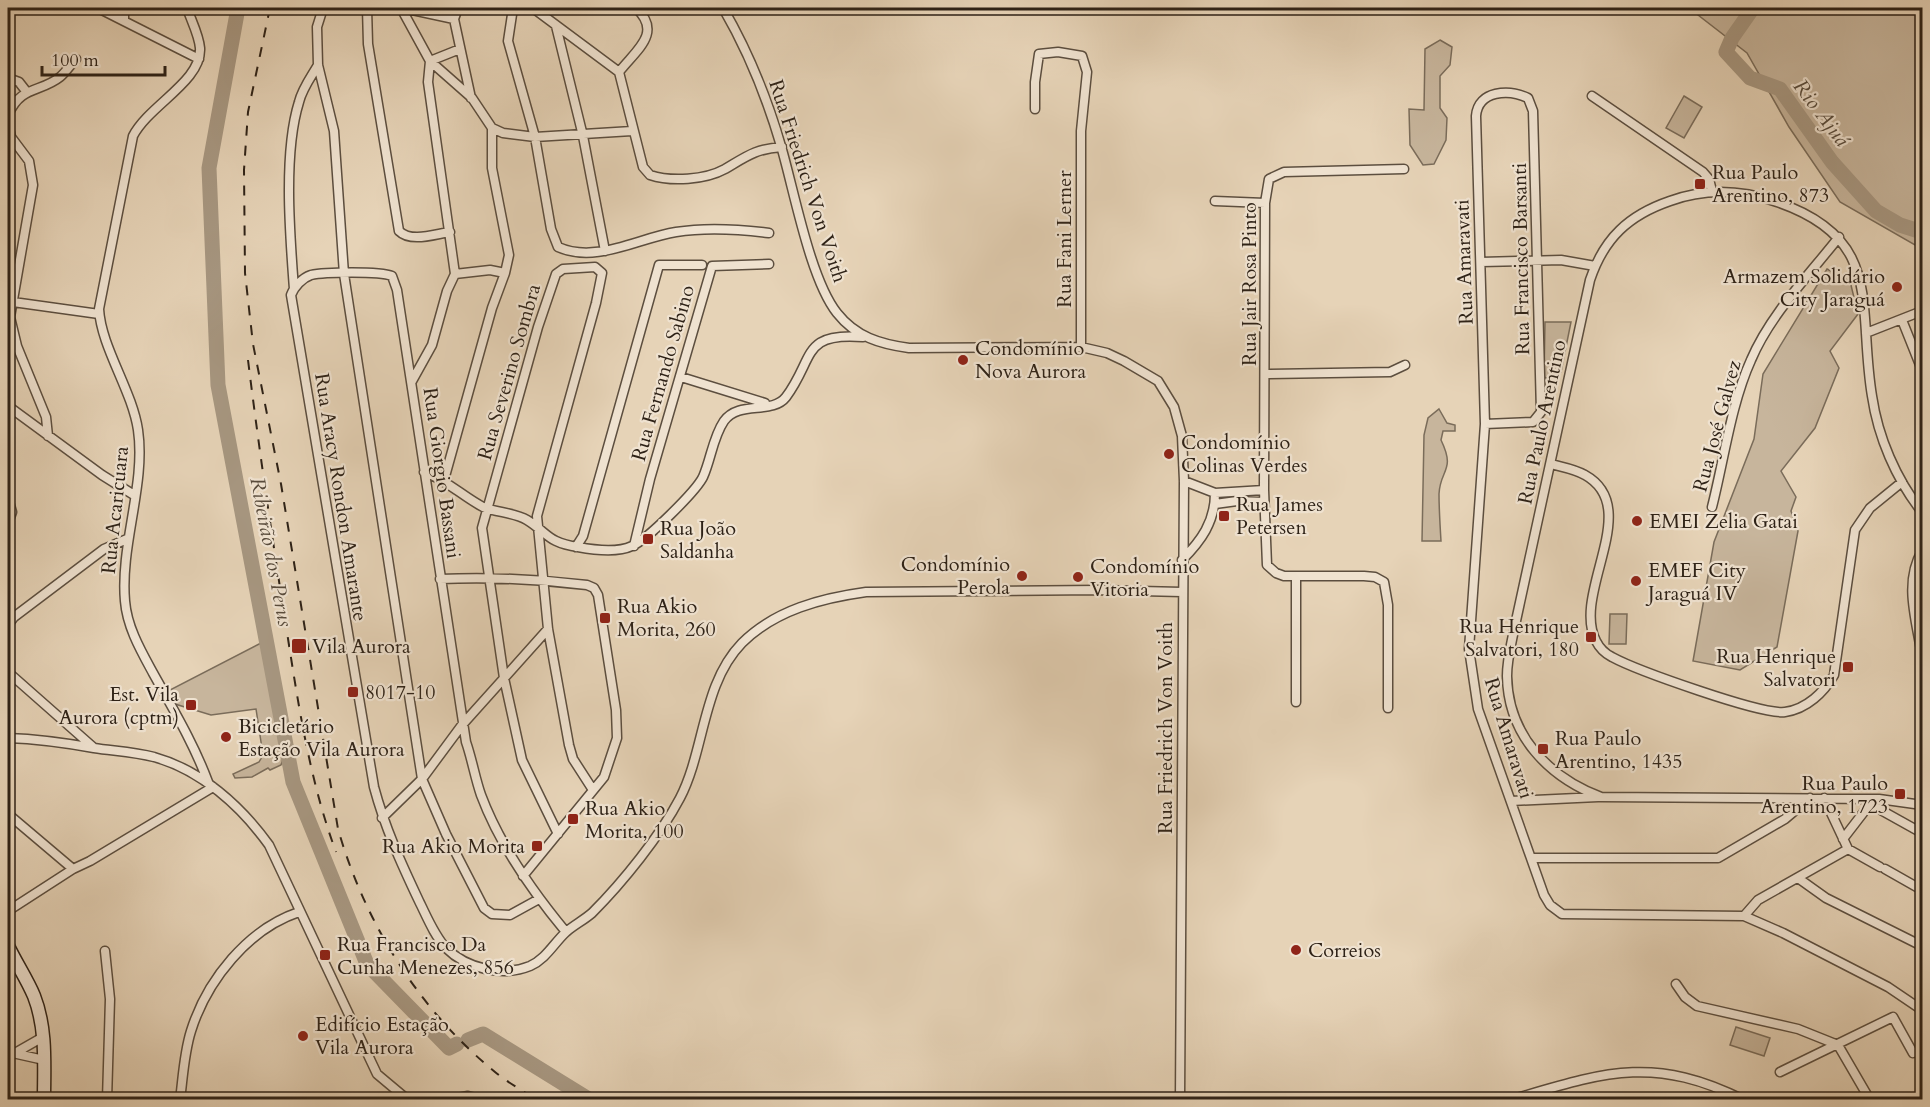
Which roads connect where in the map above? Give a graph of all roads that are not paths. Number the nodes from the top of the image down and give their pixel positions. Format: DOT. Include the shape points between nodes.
graph roads {
  1 [pos="98,8"];
  2 [pos="124,8"];
  3 [pos="187,8"];
  4 [pos="323,8"];
  5 [pos="366,8"];
  6 [pos="402,8"];
  7 [pos="458,8"];
  8 [pos="513,8"];
  9 [pos="533,8"];
  10 [pos="636,8"];
  11 [pos="723,8"];
  12 [pos="454,19"];
  13 [pos="124,20"];
  14 [pos="556,26"];
  15 [pos="460,49"];
  16 [pos="76,59"];
  17 [pos="199,59"];
  18 [pos="430,61"];
  19 [pos="318,65"];
  20 [pos="619,72"];
  21 [pos="8,78"];
  22 [pos="26,91"];
  23 [pos="1592,96"];
  24 [pos="472,98"];
  25 [pos="1479,104"];
  26 [pos="1035,109"];
  27 [pos="8,115"];
  28 [pos="8,123"];
  29 [pos="492,128"];
  30 [pos="632,131"];
  31 [pos="583,136"];
  32 [pos="535,137"];
  33 [pos="782,147"];
  34 [pos="1404,169"];
  35 [pos="1712,191"];
  36 [pos="1215,201"];
  37 [pos="1264,203"];
  38 [pos="450,232"];
  39 [pos="769,233"];
  40 [pos="1839,237"];
  41 [pos="605,251"];
  42 [pos="1537,260"];
  43 [pos="1481,262"];
  44 [pos="769,264"];
  45 [pos="702,265"];
  46 [pos="1595,267"];
  47 [pos="505,273"];
  48 [pos="344,274"];
  49 [pos="455,274"];
  50 [pos="294,289"];
  51 [pos="13,302"];
  52 [pos="1923,310"];
  53 [pos="99,315"];
  54 [pos="1902,320"];
  55 [pos="1866,333"];
  56 [pos="865,337"];
  57 [pos="1081,347"];
  58 [pos="1405,365"];
  59 [pos="1923,370"];
  60 [pos="1266,374"];
  61 [pos="681,377"];
  62 [pos="412,381"];
  63 [pos="771,405"];
  64 [pos="8,406"];
  65 [pos="1485,424"];
  66 [pos="48,436"];
  67 [pos="1551,464"];
  68 [pos="424,472"];
  69 [pos="444,480"];
  70 [pos="1184,482"];
  71 [pos="1902,482"];
  72 [pos="1264,490"];
  73 [pos="1215,494"];
  74 [pos="134,495"];
  75 [pos="8,498"];
  76 [pos="1264,502"];
  77 [pos="1215,504"];
  78 [pos="1712,507"];
  79 [pos="486,508"];
  80 [pos="1923,512"];
  81 [pos="8,524"];
  82 [pos="537,530"];
  83 [pos="127,539"];
  84 [pos="634,546"];
  85 [pos="576,547"];
  86 [pos="1923,551"];
  87 [pos="1182,560"];
  88 [pos="1296,576"];
  89 [pos="489,577"];
  90 [pos="440,579"];
  91 [pos="542,580"];
  92 [pos="1182,592"];
  93 [pos="8,625"];
  94 [pos="548,629"];
  95 [pos="1923,656"];
  96 [pos="8,672"];
  97 [pos="504,678"];
  98 [pos="1296,702"];
  99 [pos="1388,708"];
  100 [pos="462,725"];
  101 [pos="8,738"];
  102 [pos="94,748"];
  103 [pos="422,779"];
  104 [pos="210,785"];
  105 [pos="592,790"];
  106 [pos="1601,796"];
  107 [pos="1810,798"];
  108 [pos="1824,798"];
  109 [pos="1511,801"];
  110 [pos="1870,801"];
  111 [pos="1923,806"];
  112 [pos="8,814"];
  113 [pos="382,818"];
  114 [pos="1923,833"];
  115 [pos="558,834"];
  116 [pos="1843,839"];
  117 [pos="1848,849"];
  118 [pos="1531,858"];
  119 [pos="73,869"];
  120 [pos="524,876"];
  121 [pos="1798,878"];
  122 [pos="1923,890"];
  123 [pos="539,899"];
  124 [pos="8,911"];
  125 [pos="299,912"];
  126 [pos="1744,916"];
  127 [pos="566,932"];
  128 [pos="8,946"];
  129 [pos="1923,946"];
  130 [pos="105,951"];
  131 [pos="1676,984"];
  132 [pos="1923,1010"];
  133 [pos="43,1037"];
  134 [pos="1838,1044"];
  135 [pos="1913,1053"];
  136 [pos="17,1054"];
  137 [pos="8,1057"];
  138 [pos="44,1060"];
  139 [pos="1780,1072"];
  140 [pos="44,1100"];
  141 [pos="107,1100"];
  142 [pos="180,1100"];
  143 [pos="408,1100"];
  144 [pos="447,1100"];
  145 [pos="483,1100"];
  146 [pos="1180,1100"];
  147 [pos="1510,1100"];
  148 [pos="1744,1100"];
  149 [pos="1870,1100"];
  1 -- 13 [label="street"];
  2 -- 13 [label="street"];
  3 -- 17 [label="street" via="199,41"];
  4 -- 19 [label="street" via="317,27"];
  5 -- 38 [label="street" via="368,44 399,231 415,237"];
  6 -- 12 [label="street"];
  6 -- 18 [label="street"];
  7 -- 12 [label="street"];
  8 -- 32 [label="street" via="508,41"];
  9 -- 14 [label="street"];
  10 -- 20 [label="street" via="646,17 646,38"];
  11 -- 33 [label="street, Rua Friedrich Von Voith" via="744,44"];
  12 -- 15 [label="street"];
  13 -- 17 [label="street"];
  14 -- 20 [label="street"];
  14 -- 31 [label="street"];
  15 -- 18 [label="street"];
  15 -- 24 [label="street"];
  16 -- 22 [label="street" via="60,77"];
  17 -- 53 [label="street, Rua Acaricuara" via="190,77 146,115 133,136"];
  18 -- 24 [label="street"];
  18 -- 38 [label="street" via="428,97"];
  19 -- 48 [label="street" via="334,131"];
  19 -- 50 [label="street, Rua Aracy Rondon Amarante" via="298,104 291,155 289,227"];
  20 -- 30 [label="street"];
  21 -- 22 [label="street" via="20,82"];
  22 -- 27 [label="street"];
  23 -- 35 [label="street" via="1703,172"];
  24 -- 29 [label="street"];
  25 -- 42 [label="street, Rua Francisco Barsanti" via="1490,95 1501,93 1519,94 1531,101"];
  25 -- 43 [label="street, Rua Amaravati" via="1476,138"];
  26 -- 57 [label="street, Rua Fani Lerner" via="1039,54 1082,56 1086,72 1081,131"];
  28 -- 51 [label="street" via="11,137 29,161 32,174"];
  29 -- 32 [label="street"];
  29 -- 47 [label="street" via="492,168 508,255"];
  30 -- 31 [label="street"];
  30 -- 33 [label="street" via="644,167 650,175 661,178 696,178 723,170 752,152"];
  31 -- 32 [label="street"];
  31 -- 41 [label="street"];
  32 -- 41 [label="street" via="554,242 565,250"];
  33 -- 56 [label="street, Rua Friedrich Von Voith" via="818,277 836,312"];
  34 -- 37 [label="street, Rua Jair Rosa Pinto" via="1284,172 1269,179"];
  35 -- 40 [label="street, Rua Paulo Arentino" via="1781,203 1813,218"];
  35 -- 46 [label="street, Rua Paulo Arentino" via="1673,200 1634,216 1615,233"];
  36 -- 37 [label="street"];
  37 -- 60 [label="street, Rua Jair Rosa Pinto"];
  38 -- 49 [label="street"];
  39 -- 41 [label="street" via="679,231"];
  40 -- 55 [label="street, Rua Paulo Arentino" via="1859,272"];
  40 -- 78 [label="street, Rua José Galvez" via="1782,310 1752,357"];
  42 -- 43 [label="street"];
  42 -- 46 [label="street"];
  42 -- 65 [label="street, Rua Francisco Barsanti" via="1540,417 1529,423"];
  43 -- 65 [label="street, Rua Amaravati"];
  44 -- 61 [label="street, Rua Fernando Sabino" via="712,266"];
  45 -- 85 [label="street" via="659,264 587,522"];
  46 -- 67 [label="street, Rua Paulo Arentino"];
  47 -- 49 [label="street" via="488,270"];
  47 -- 69 [label="street"];
  48 -- 50 [label="street" via="309,276"];
  48 -- 62 [label="street, Rua Giorgio Bassani" via="371,271 392,276"];
  48 -- 103 [label="street"];
  49 -- 62 [label="street" via="432,345"];
  50 -- 113 [label="street, Rua Aracy Rondon Amarante" via="291,295 356,691"];
  51 -- 53 [label="street"];
  51 -- 66 [label="street" via="9,312 17,346 46,417"];
  52 -- 54 [label="street"];
  53 -- 74 [label="street, Rua Acaricuara" via="138,427"];
  54 -- 55 [label="street"];
  54 -- 59 [label="street"];
  55 -- 71 [label="street, Rua Paulo Arentino" via="1874,411"];
  56 -- 57 [label="street, Rua Friedrich Von Voith" via="909,348"];
  56 -- 63 [label="street" via="821,341 810,351 786,397"];
  57 -- 70 [label="street, Rua Friedrich Von Voith" via="1107,353 1158,381 1179,420"];
  58 -- 60 [label="street" via="1390,372"];
  60 -- 72 [label="street, Rua Jair Rosa Pinto"];
  61 -- 63 [label="street"];
  61 -- 84 [label="street, Rua Fernando Sabino"];
  62 -- 68 [label="street, Rua Giorgio Bassani"];
  63 -- 84 [label="street" via="747,407 724,420 695,491"];
  64 -- 66 [label="street"];
  65 -- 109 [label="street, Rua Amaravati" via="1469,649 1478,709"];
  66 -- 74 [label="street"];
  67 -- 71 [label="street" via="1591,479 1605,494 1608,528 1589,618 1601,650 1662,676 1757,709 1778,712 1803,706 1821,693 1834,675 1855,530 1870,508"];
  67 -- 106 [label="street, Rua Paulo Arentino" via="1514,630 1508,669 1509,696 1514,717 1534,753 1567,781"];
  68 -- 69 [label="street"];
  68 -- 90 [label="street, Rua Giorgio Bassani"];
  69 -- 79 [label="street"];
  70 -- 73 [label="street"];
  70 -- 87 [label="street, Rua Friedrich Von Voith"];
  71 -- 80 [label="street, Rua Paulo Arentino"];
  72 -- 73 [label="street"];
  72 -- 76 [label="street, Rua Jair Rosa Pinto"];
  73 -- 77 [label="street"];
  74 -- 83 [label="street, Rua Acaricuara"];
  75 -- 81 [label="street" via="12,512"];
  76 -- 77 [label="street"];
  76 -- 88 [label="street, Rua Jair Rosa Pinto" via="1267,565 1276,573"];
  77 -- 87 [label="street" via="1202,539"];
  79 -- 82 [label="street" via="521,518"];
  79 -- 82 [label="street, Rua Severino Sombra" via="556,274 563,269 599,268 602,273 596,303 539,507"];
  79 -- 89 [label="street, Rua Severino Sombra" via="483,528"];
  82 -- 85 [label="street"];
  82 -- 91 [label="street"];
  83 -- 93 [label="street" via="104,549"];
  83 -- 104 [label="street, Rua Acaricuara" via="124,584 130,623"];
  84 -- 85 [label="street" via="617,550"];
  86 -- 95 [label="street" via="1912,575 1912,590"];
  87 -- 92 [label="street, Rua Friedrich Von Voith"];
  88 -- 98 [label="street"];
  88 -- 99 [label="street" via="1380,579 1386,588 1388,605"];
  89 -- 90 [label="street"];
  89 -- 91 [label="street"];
  89 -- 97 [label="street, Rua Severino Sombra"];
  90 -- 100 [label="street, Rua Giorgio Bassani"];
  91 -- 94 [label="street"];
  91 -- 105 [label="street" via="594,588 600,604 617,738 604,777"];
  92 -- 127 [label="street, Rua Aracy Rondon Amarante" via="866,592 836,596 782,614 741,644 729,663 701,730 690,775 662,825 592,912"];
  92 -- 146 [label="street, Rua Friedrich Von Voith"];
  94 -- 97 [label="street"];
  94 -- 105 [label="street" via="571,752"];
  96 -- 102 [label="street"];
  97 -- 100 [label="street"];
  97 -- 115 [label="street, Rua Severino Sombra" via="522,760"];
  100 -- 103 [label="street"];
  100 -- 120 [label="street, Rua Giorgio Bassani" via="482,796"];
  101 -- 102 [label="street"];
  102 -- 104 [label="street" via="156,758"];
  103 -- 113 [label="street"];
  103 -- 123 [label="street" via="484,908 492,914 510,915"];
  104 -- 119 [label="street"];
  104 -- 125 [label="street" via="242,813 269,845"];
  105 -- 115 [label="street"];
  106 -- 107 [label="street, Rua Paulo Arentino"];
  106 -- 109 [label="street"];
  107 -- 108 [label="street, Rua Paulo Arentino"];
  107 -- 118 [label="street" via="1776,824 1718,858"];
  108 -- 110 [label="street, Rua Paulo Arentino"];
  108 -- 116 [label="street"];
  109 -- 118 [label="street, Rua Amaravati"];
  110 -- 111 [label="street, Rua Paulo Arentino" via="1905,801"];
  110 -- 114 [label="street"];
  110 -- 116 [label="street"];
  112 -- 119 [label="street"];
  113 -- 127 [label="street, Rua Aracy Rondon Amarante" via="438,939 464,961 513,971 541,959"];
  115 -- 120 [label="street"];
  116 -- 117 [label="street"];
  117 -- 121 [label="street"];
  117 -- 122 [label="street"];
  118 -- 126 [label="street, Rua Amaravati" via="1544,895 1562,914"];
  119 -- 124 [label="street"];
  120 -- 123 [label="street, Rua Giorgio Bassani"];
  121 -- 126 [label="street" via="1758,900"];
  121 -- 129 [label="street" via="1826,898"];
  123 -- 127 [label="street"];
  125 -- 142 [label="street" via="272,923 238,952 218,978 192,1028"];
  125 -- 143 [label="street" via="376,1074"];
  126 -- 132 [label="street, Rua Amaravati" via="1888,987"];
  128 -- 133 [label="main road" via="34,995"];
  130 -- 141 [label="street" via="110,1020"];
  131 -- 134 [label="street" via="1690,1002 1703,1008 1798,1029"];
  133 -- 136 [label="street"];
  133 -- 138 [label="main road"];
  134 -- 135 [label="street" via="1893,1017"];
  134 -- 139 [label="street"];
  134 -- 149 [label="street"];
  136 -- 137 [label="street"];
  136 -- 138 [label="street"];
  138 -- 140 [label="main road"];
  144 -- 145 [label="street" via="468,1096"];
  147 -- 148 [label="street" via="1594,1075 1654,1071 1690,1078"];
}
